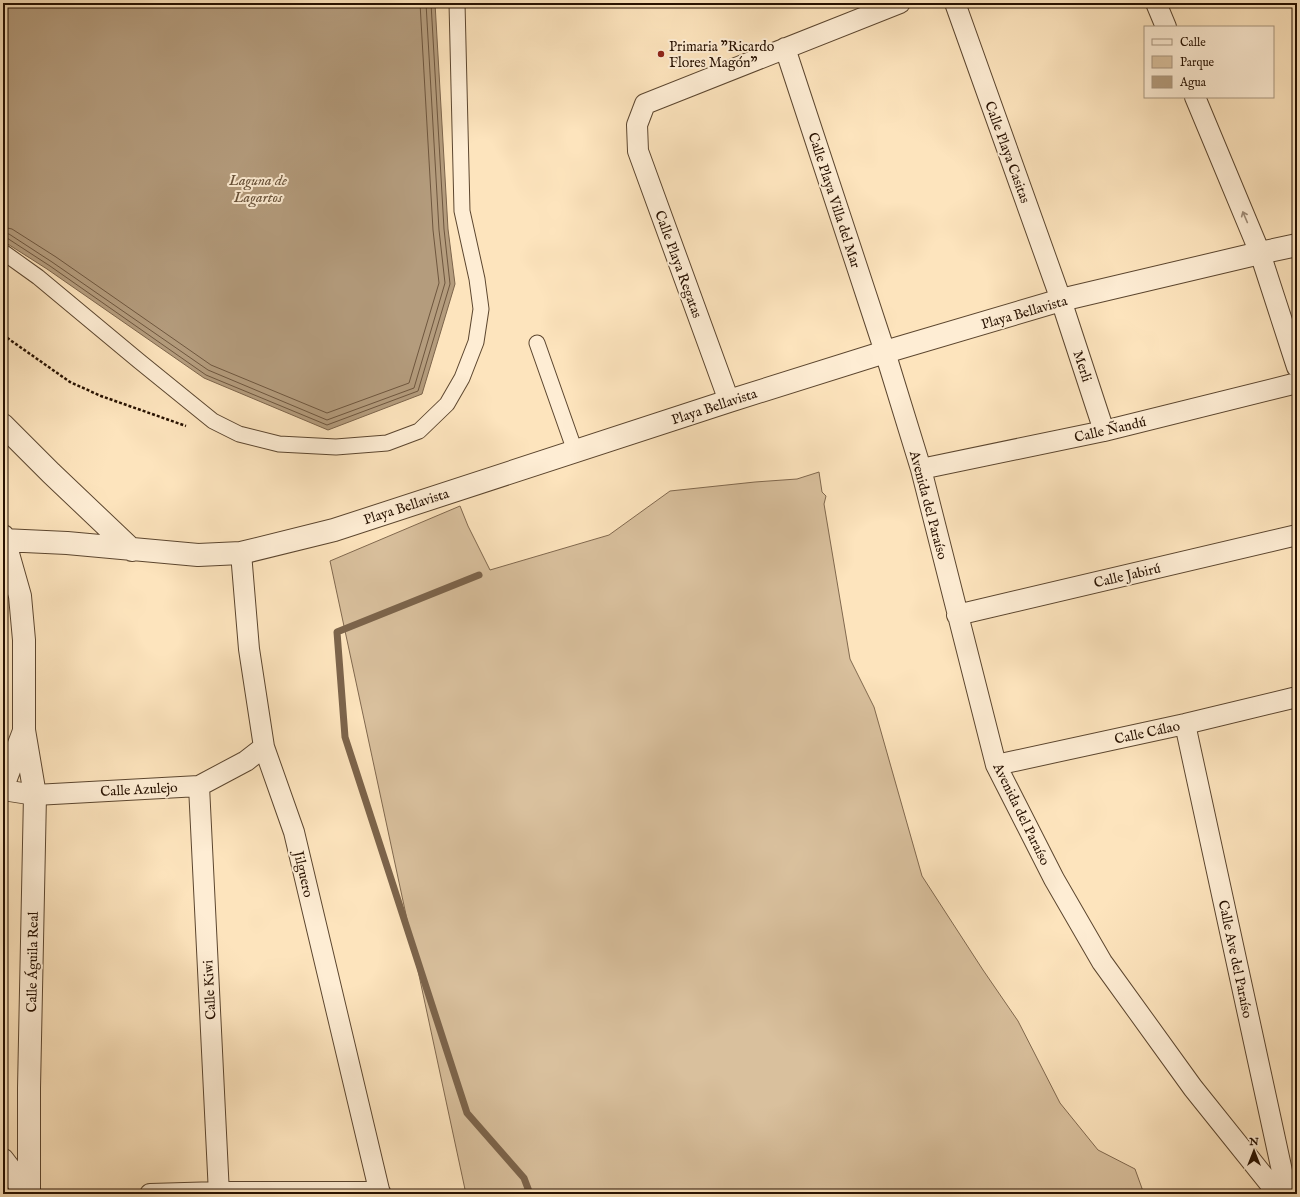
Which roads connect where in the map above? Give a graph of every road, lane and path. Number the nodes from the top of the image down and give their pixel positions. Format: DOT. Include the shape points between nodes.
graph roads {
  1 [pos="458,3"];
  2 [pos="900,3"];
  3 [pos="956,3"];
  4 [pos="1156,3"];
  5 [pos="1166,26"];
  6 [pos="784,48"];
  7 [pos="1195,98"];
  8 [pos="1297,245"];
  9 [pos="3,252"];
  10 [pos="1260,253"];
  11 [pos="1061,300"];
  12 [pos="3,335"];
  13 [pos="537,343"];
  14 [pos="885,352"];
  15 [pos="1297,367"];
  16 [pos="1297,383"];
  17 [pos="729,401"];
  18 [pos="3,425"];
  19 [pos="190,428"];
  20 [pos="1104,431"];
  21 [pos="575,451"];
  22 [pos="921,469"];
  23 [pos="1297,535"];
  24 [pos="3,538"];
  25 [pos="132,550"];
  26 [pos="241,553"];
  27 [pos="957,614"];
  28 [pos="1297,697"];
  29 [pos="1185,724"];
  30 [pos="24,730"];
  31 [pos="264,748"];
  32 [pos="996,765"];
  33 [pos="3,786"];
  34 [pos="199,786"];
  35 [pos="3,790"];
  36 [pos="35,795"];
  37 [pos="3,1160"];
  38 [pos="219,1193"];
  39 [pos="380,1193"];
  40 [pos="24,1194"];
  41 [pos="29,1194"];
  42 [pos="150,1194"];
  43 [pos="1278,1194"];
  44 [pos="1287,1194"];
  1 -- 9 [label="street" via="462,211 481,309 476,342 462,378 447,404 419,431 387,443 336,447 279,444 239,434 213,420 38,277"];
  2 -- 6 [label="street"];
  3 -- 11 [label="street, Calle Playa Casitas"];
  4 -- 5 [label="street"];
  6 -- 14 [label="street, Calle Playa Villa del Mar"];
  6 -- 17 [label="street, Calle Playa Regatas" via="645,104 637,126 638,151"];
  10 -- 7 [label="street, one-way"];
  8 -- 10 [label="street, Playa Bellavista"];
  10 -- 11 [label="street, Playa Bellavista"];
  10 -- 15 [label="street"];
  11 -- 14 [label="street, Playa Bellavista"];
  11 -- 20 [label="street, Merli"];
  12 -- 19 [label="path" via="70,382"];
  13 -- 21 [label="street"];
  14 -- 17 [label="street, Playa Bellavista"];
  14 -- 22 [label="street, Avenida del Paraíso"];
  16 -- 20 [label="street, Calle Ñandú"];
  17 -- 21 [label="street, Playa Bellavista"];
  18 -- 25 [label="street"];
  20 -- 22 [label="street, Calle Ñandú"];
  21 -- 26 [label="street, Playa Bellavista" via="334,530"];
  22 -- 27 [label="street, Avenida del Paraíso"];
  23 -- 27 [label="street, Calle Jabirú"];
  24 -- 25 [label="street, Playa Bellavista"];
  24 -- 30 [label="street, Calle Águila Real" via="20,596 24,640"];
  25 -- 26 [label="street, Playa Bellavista" via="198,555"];
  26 -- 31 [label="street, Jilguero" via="249,649"];
  27 -- 32 [label="street, Avenida del Paraíso"];
  28 -- 29 [label="street, Calle Cálao"];
  29 -- 32 [label="street, Calle Cálao"];
  29 -- 44 [label="street, Calle Ave del Paraíso"];
  30 -- 33 [label="street, Calle Águila Real"];
  30 -- 36 [label="street, Calle Águila Real"];
  31 -- 34 [label="street, Calle Azulejo" via="246,761"];
  31 -- 39 [label="street, Jilguero" via="294,832"];
  32 -- 43 [label="street, Avenida del Paraíso" via="1054,879 1102,962 1193,1088"];
  34 -- 36 [label="street, Calle Azulejo"];
  34 -- 38 [label="street, Calle Kiwi"];
  35 -- 36 [label="street, Calle Azulejo"];
  36 -- 41 [label="street, Calle Águila Real"];
  37 -- 40 [label="street"];
  38 -- 39 [label="street"];
  38 -- 42 [label="street"];
}
